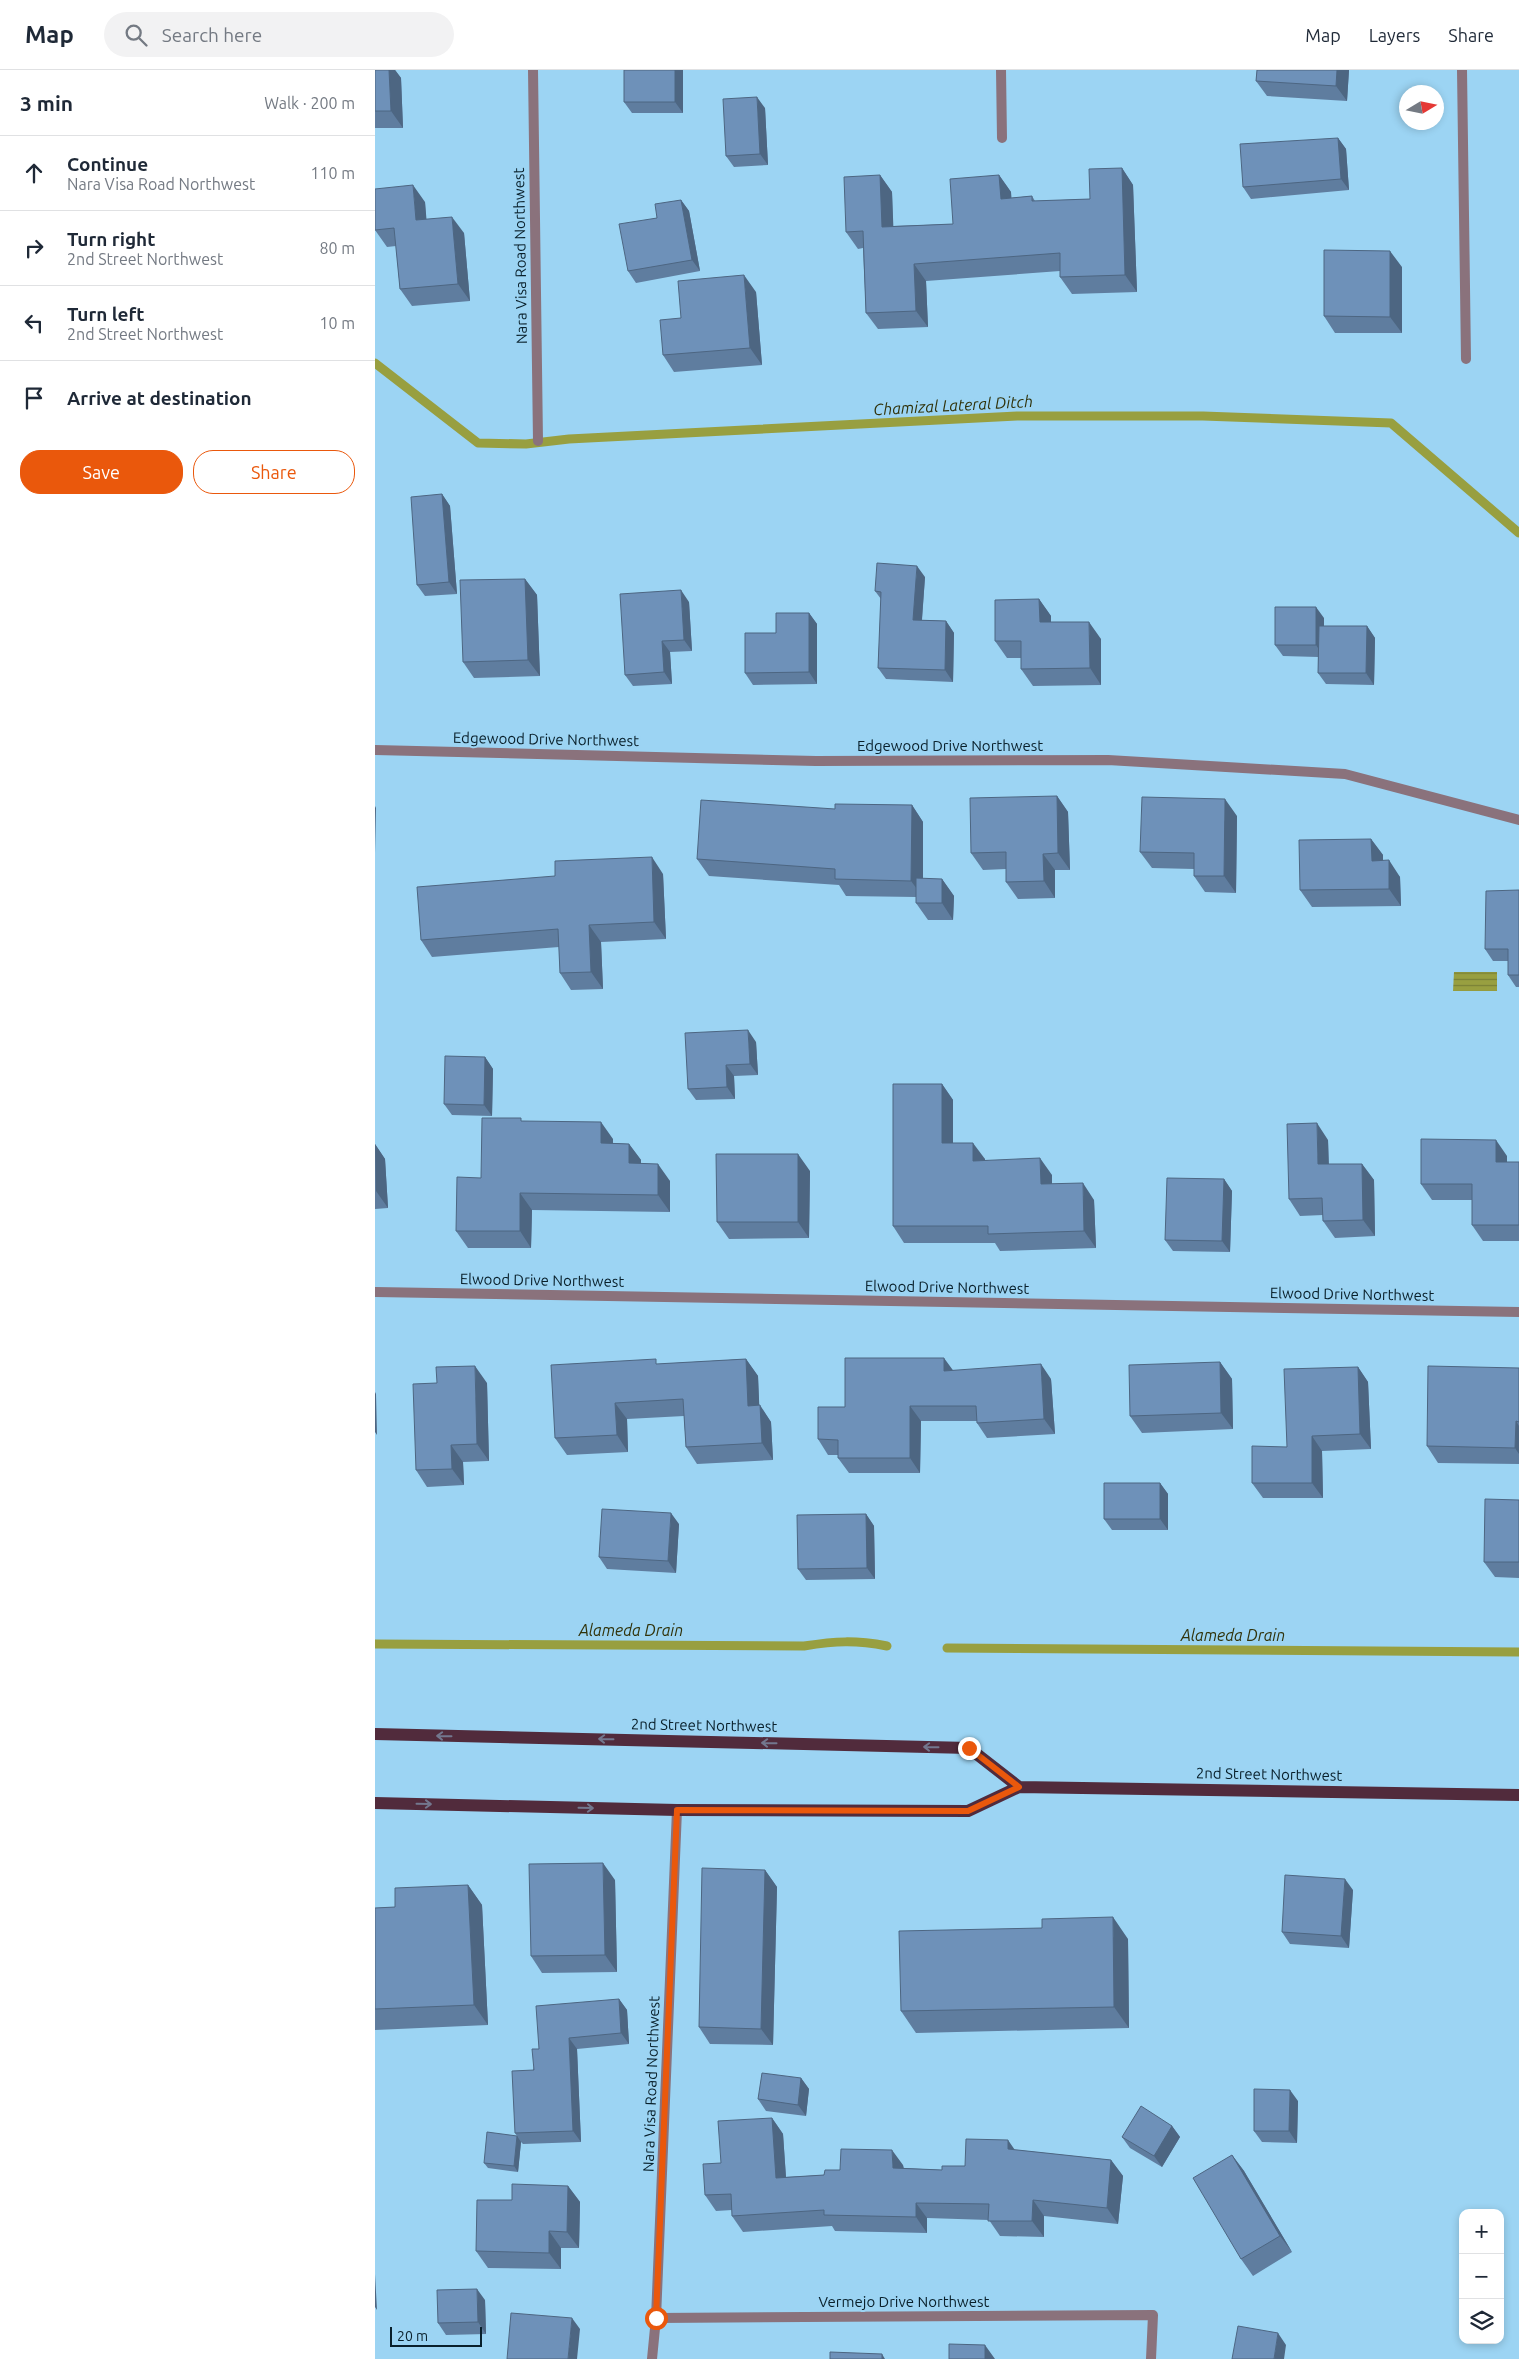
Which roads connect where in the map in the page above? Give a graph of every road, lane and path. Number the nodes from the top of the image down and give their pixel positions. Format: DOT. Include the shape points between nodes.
graph roads {
  1 [pos="533,70"];
  2 [pos="1001,70"];
  3 [pos="1462,70"];
  4 [pos="1002,138"];
  5 [pos="1466,359"];
  6 [pos="538,441"];
  7 [pos="375,750"];
  8 [pos="1519,820"];
  9 [pos="375,1292"];
  10 [pos="1519,1312"];
  11 [pos="375,1734"];
  12 [pos="1019,1787"];
  13 [pos="1519,1795"];
  14 [pos="375,1803"];
  15 [pos="677,1810"];
  16 [pos="656,2318"];
  17 [pos="653,2359"];
  18 [pos="1151,2359"];
  1 -- 6 [label="street, Nara Visa Road Northwest"];
  2 -- 4 [label="street"];
  3 -- 5 [label="street"];
  7 -- 8 [label="street, Edgewood Drive Northwest" via="816,761 1108,760 1345,774"];
  9 -- 10 [label="street, Elwood Drive Northwest"];
  12 -- 11 [label="main road, 2nd Street Northwest, one-way" via="969,1748"];
  12 -- 13 [label="main road, 2nd Street Northwest"];
  12 -- 15 [label="main road, 2nd Street Northwest" via="968,1811"];
  14 -- 15 [label="main road, 2nd Street Northwest, one-way"];
  15 -- 16 [label="street, Nara Visa Road Northwest"];
  16 -- 17 [label="street, Nara Visa Road Northwest"];
  16 -- 18 [label="street, Vermejo Drive Northwest" via="1153,2315"];
}
